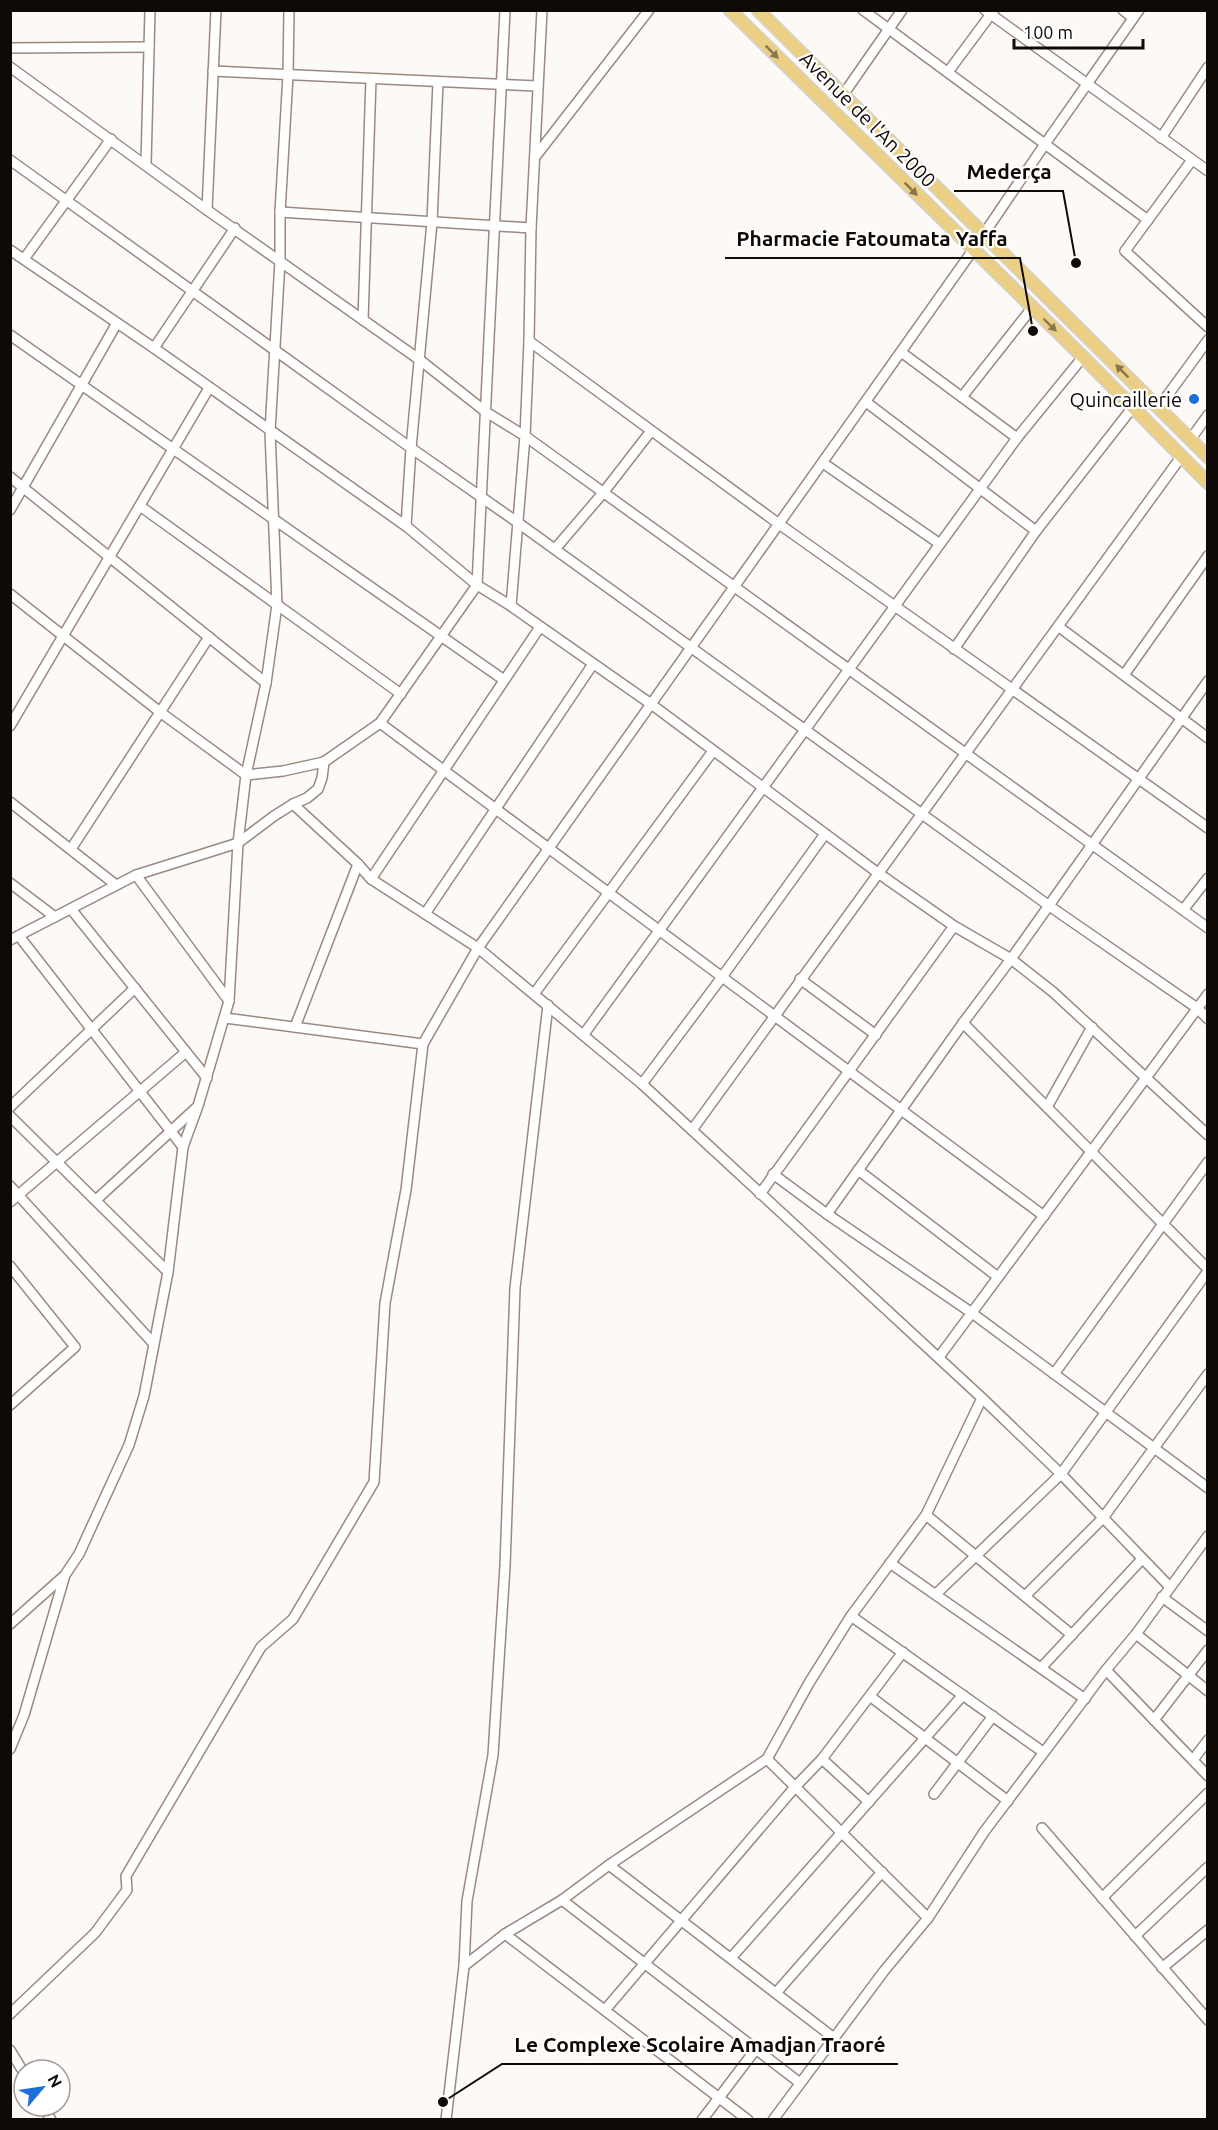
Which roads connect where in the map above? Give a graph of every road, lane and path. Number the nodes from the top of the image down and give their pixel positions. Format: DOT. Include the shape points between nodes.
graph roads {
  1 [pos="150,10"];
  2 [pos="216,10"];
  3 [pos="289,10"];
  4 [pos="505,10"];
  5 [pos="542,10"];
  6 [pos="649,10"];
  7 [pos="730,10"];
  8 [pos="758,10"];
  9 [pos="863,10"];
  10 [pos="902,10"];
  11 [pos="1123,10"];
  12 [pos="990,12"];
  13 [pos="1136,14"];
  14 [pos="889,30"];
  15 [pos="149,47"];
  16 [pos="10,48"];
  17 [pos="10,67"];
  18 [pos="213,71"];
  19 [pos="948,72"];
  20 [pos="1206,72"];
  21 [pos="288,75"];
  22 [pos="371,79"];
  23 [pos="438,82"];
  24 [pos="1087,84"];
  25 [pos="501,85"];
  26 [pos="537,86"];
  27 [pos="843,95"];
  28 [pos="1161,138"];
  29 [pos="111,139"];
  30 [pos="1045,144"];
  31 [pos="535,157"];
  32 [pos="10,160"];
  33 [pos="1192,160"];
  34 [pos="146,164"];
  35 [pos="1208,171"];
  36 [pos="67,200"];
  37 [pos="207,210"];
  38 [pos="280,212"];
  39 [pos="366,218"];
  40 [pos="1148,220"];
  41 [pos="432,222"];
  42 [pos="495,227"];
  43 [pos="235,228"];
  44 [pos="531,228"];
  45 [pos="984,234"];
  46 [pos="10,250"];
  47 [pos="973,250"];
  48 [pos="24,259"];
  49 [pos="280,261"];
  50 [pos="193,291"];
  51 [pos="1032,308"];
  52 [pos="363,320"];
  53 [pos="117,323"];
  54 [pos="1208,327"];
  55 [pos="10,335"];
  56 [pos="1208,340"];
  57 [pos="529,341"];
  58 [pos="154,348"];
  59 [pos="276,350"];
  60 [pos="901,352"];
  61 [pos="1083,357"];
  62 [pos="420,360"];
  63 [pos="82,385"];
  64 [pos="209,388"];
  65 [pos="962,397"];
  66 [pos="866,402"];
  67 [pos="1133,407"];
  68 [pos="1159,407"];
  69 [pos="486,412"];
  70 [pos="1208,415"];
  71 [pos="270,431"];
  72 [pos="651,431"];
  73 [pos="525,436"];
  74 [pos="1017,438"];
  75 [pos="1190,440"];
  76 [pos="411,448"];
  77 [pos="174,449"];
  78 [pos="1181,457"];
  79 [pos="1208,457"];
  80 [pos="823,463"];
  81 [pos="10,477"];
  82 [pos="1208,483"];
  83 [pos="24,488"];
  84 [pos="981,488"];
  85 [pos="603,493"];
  86 [pos="482,499"];
  87 [pos="140,506"];
  88 [pos="10,510"];
  89 [pos="274,520"];
  90 [pos="517,522"];
  91 [pos="779,524"];
  92 [pos="406,526"];
  93 [pos="1036,531"];
  94 [pos="940,544"];
  95 [pos="555,549"];
  96 [pos="1208,556"];
  97 [pos="110,558"];
  98 [pos="477,585"];
  99 [pos="734,587"];
  100 [pos="10,594"];
  101 [pos="277,605"];
  102 [pos="511,606"];
  103 [pos="895,606"];
  104 [pos="540,627"];
  105 [pos="1059,627"];
  106 [pos="63,636"];
  107 [pos="209,637"];
  108 [pos="442,637"];
  109 [pos="691,648"];
  110 [pos="954,649"];
  111 [pos="593,664"];
  112 [pos="849,669"];
  113 [pos="1124,675"];
  114 [pos="504,680"];
  115 [pos="1208,681"];
  116 [pos="266,683"];
  117 [pos="1012,690"];
  118 [pos="401,694"];
  119 [pos="651,704"];
  120 [pos="160,712"];
  121 [pos="1181,718"];
  122 [pos="380,723"];
  123 [pos="10,726"];
  124 [pos="805,730"];
  125 [pos="1208,738"];
  126 [pos="713,751"];
  127 [pos="966,753"];
  128 [pos="324,762"];
  129 [pos="443,769"];
  130 [pos="246,775"];
  131 [pos="1138,779"];
  132 [pos="763,788"];
  133 [pos="10,802"];
  134 [pos="293,804"];
  135 [pos="496,809"];
  136 [pos="922,814"];
  137 [pos="1208,828"];
  138 [pos="825,834"];
  139 [pos="238,843"];
  140 [pos="1091,844"];
  141 [pos="549,848"];
  142 [pos="70,849"];
  143 [pos="358,864"];
  144 [pos="878,873"];
  145 [pos="136,875"];
  146 [pos="1208,878"];
  147 [pos="371,879"];
  148 [pos="10,883"];
  149 [pos="116,885"];
  150 [pos="609,893"];
  151 [pos="1048,905"];
  152 [pos="70,909"];
  153 [pos="1183,910"];
  154 [pos="425,914"];
  155 [pos="55,917"];
  156 [pos="954,926"];
  157 [pos="1208,928"];
  158 [pos="660,930"];
  159 [pos="15,938"];
  160 [pos="478,948"];
  161 [pos="1011,959"];
  162 [pos="722,977"];
  163 [pos="800,979"];
  164 [pos="135,988"];
  165 [pos="534,994"];
  166 [pos="1208,994"];
  167 [pos="229,1001"];
  168 [pos="548,1005"];
  169 [pos="1197,1008"];
  170 [pos="774,1015"];
  171 [pos="225,1018"];
  172 [pos="1208,1018"];
  173 [pos="963,1023"];
  174 [pos="295,1027"];
  175 [pos="1092,1027"];
  176 [pos="92,1030"];
  177 [pos="584,1035"];
  178 [pos="876,1035"];
  179 [pos="423,1044"];
  180 [pos="186,1052"];
  181 [pos="850,1072"];
  182 [pos="1145,1077"];
  183 [pos="207,1078"];
  184 [pos="642,1084"];
  185 [pos="140,1092"];
  186 [pos="198,1106"];
  187 [pos="10,1107"];
  188 [pos="1047,1107"];
  189 [pos="901,1110"];
  190 [pos="10,1116"];
  191 [pos="692,1130"];
  192 [pos="170,1131"];
  193 [pos="1208,1135"];
  194 [pos="183,1147"];
  195 [pos="1091,1151"];
  196 [pos="57,1162"];
  197 [pos="1208,1162"];
  198 [pos="858,1170"];
  199 [pos="773,1174"];
  200 [pos="10,1186"];
  201 [pos="760,1194"];
  202 [pos="14,1198"];
  203 [pos="96,1200"];
  204 [pos="827,1214"];
  205 [pos="1044,1216"];
  206 [pos="1163,1224"];
  207 [pos="12,1270"];
  208 [pos="1208,1270"];
  209 [pos="168,1272"];
  210 [pos="998,1277"];
  211 [pos="972,1313"];
  212 [pos="153,1343"];
  213 [pos="939,1357"];
  214 [pos="1054,1374"];
  215 [pos="1208,1374"];
  216 [pos="982,1398"];
  217 [pos="10,1405"];
  218 [pos="1106,1413"];
  219 [pos="1154,1448"];
  220 [pos="1061,1474"];
  221 [pos="1208,1488"];
  222 [pos="926,1515"];
  223 [pos="1103,1518"];
  224 [pos="1208,1536"];
  225 [pos="976,1556"];
  226 [pos="1142,1559"];
  227 [pos="890,1563"];
  228 [pos="65,1575"];
  229 [pos="1170,1587"];
  230 [pos="936,1594"];
  231 [pos="1025,1596"];
  232 [pos="1162,1598"];
  233 [pos="851,1616"];
  234 [pos="10,1624"];
  235 [pos="1208,1630"];
  236 [pos="1136,1634"];
  237 [pos="1071,1635"];
  238 [pos="1208,1650"];
  239 [pos="903,1653"];
  240 [pos="1041,1668"];
  241 [pos="1106,1670"];
  242 [pos="1189,1675"];
  243 [pos="1208,1691"];
  244 [pos="963,1695"];
  245 [pos="871,1697"];
  246 [pos="1085,1699"];
  247 [pos="993,1716"];
  248 [pos="1154,1720"];
  249 [pos="925,1739"];
  250 [pos="1208,1740"];
  251 [pos="10,1749"];
  252 [pos="1043,1752"];
  253 [pos="766,1759"];
  254 [pos="822,1759"];
  255 [pos="1193,1760"];
  256 [pos="957,1762"];
  257 [pos="1208,1776"];
  258 [pos="795,1787"];
  259 [pos="1208,1793"];
  260 [pos="934,1794"];
  261 [pos="1008,1801"];
  262 [pos="870,1802"];
  263 [pos="1042,1828"];
  264 [pos="842,1833"];
  265 [pos="609,1865"];
  266 [pos="1208,1867"];
  267 [pos="882,1872"];
  268 [pos="1102,1898"];
  269 [pos="562,1900"];
  270 [pos="928,1918"];
  271 [pos="681,1921"];
  272 [pos="1208,1930"];
  273 [pos="505,1934"];
  274 [pos="1134,1935"];
  275 [pos="730,1958"];
  276 [pos="645,1964"];
  277 [pos="464,1966"];
  278 [pos="1162,1968"];
  279 [pos="776,1993"];
  280 [pos="605,2010"];
  281 [pos="10,2013"];
  282 [pos="1208,2020"];
  283 [pos="834,2038"];
  284 [pos="756,2049"];
  285 [pos="800,2083"];
  286 [pos="719,2098"];
  287 [pos="446,2120"];
  288 [pos="702,2120"];
  289 [pos="748,2120"];
  290 [pos="773,2120"];
  1 -- 15 [label="street"];
  2 -- 18 [label="street"];
  3 -- 21 [label="street"];
  4 -- 25 [label="street"];
  5 -- 26 [label="street"];
  6 -- 31 [label="street"];
  7 -- 47 [label="main road, Avenue de l'An 2000, one-way"];
  8 -- 27 [label="main road, Avenue de l'An 2000"];
  9 -- 14 [label="street"];
  10 -- 14 [label="street"];
  11 -- 13 [label="street"];
  12 -- 19 [label="street"];
  12 -- 24 [label="street"];
  13 -- 24 [label="street"];
  14 -- 19 [label="street"];
  14 -- 27 [label="street"];
  15 -- 16 [label="street"];
  15 -- 34 [label="street"];
  17 -- 29 [label="street"];
  18 -- 21 [label="street"];
  18 -- 37 [label="street"];
  19 -- 30 [label="street"];
  20 -- 28 [label="street"];
  21 -- 22 [label="street"];
  21 -- 38 [label="street"];
  22 -- 23 [label="street"];
  22 -- 39 [label="street"];
  23 -- 25 [label="street"];
  23 -- 41 [label="street"];
  24 -- 28 [label="street"];
  24 -- 30 [label="street"];
  25 -- 26 [label="street"];
  25 -- 42 [label="street"];
  26 -- 31 [label="street"];
  27 -- 45 [label="main road, Avenue de l'An 2000"];
  28 -- 33 [label="street"];
  29 -- 34 [label="street"];
  29 -- 36 [label="street"];
  30 -- 40 [label="street"];
  30 -- 45 [label="street"];
  31 -- 44 [label="street"];
  32 -- 36 [label="street"];
  33 -- 35 [label="street"];
  33 -- 40 [label="street"];
  34 -- 37 [label="street"];
  36 -- 48 [label="street"];
  36 -- 50 [label="street"];
  37 -- 43 [label="street"];
  38 -- 39 [label="street"];
  38 -- 49 [label="street"];
  39 -- 41 [label="street"];
  39 -- 52 [label="street"];
  40 -- 54 [label="street" via="1125,251"];
  41 -- 42 [label="street"];
  41 -- 62 [label="street"];
  42 -- 44 [label="street"];
  42 -- 69 [label="street"];
  43 -- 49 [label="street"];
  43 -- 50 [label="street"];
  44 -- 57 [label="street"];
  45 -- 47 [label="street"];
  68 -- 45 [label="main road, Avenue de l'An 2000, one-way"];
  46 -- 48 [label="street"];
  47 -- 51 [label="main road, Avenue de l'An 2000"];
  47 -- 60 [label="street"];
  48 -- 53 [label="street"];
  49 -- 52 [label="street"];
  49 -- 59 [label="street"];
  50 -- 58 [label="street"];
  50 -- 59 [label="street"];
  51 -- 61 [label="main road, Avenue de l'An 2000, one-way"];
  51 -- 65 [label="street"];
  52 -- 62 [label="street"];
  53 -- 58 [label="street"];
  53 -- 63 [label="street"];
  55 -- 63 [label="street"];
  56 -- 68 [label="street"];
  57 -- 72 [label="street"];
  57 -- 73 [label="street"];
  58 -- 64 [label="street"];
  59 -- 71 [label="street"];
  59 -- 76 [label="street"];
  60 -- 65 [label="street"];
  60 -- 66 [label="street"];
  61 -- 67 [label="main road, Avenue de l'An 2000"];
  61 -- 74 [label="street"];
  62 -- 69 [label="street"];
  62 -- 76 [label="street"];
  63 -- 77 [label="street"];
  63 -- 83 [label="street"];
  64 -- 71 [label="street"];
  64 -- 77 [label="street"];
  65 -- 74 [label="street"];
  66 -- 80 [label="street"];
  66 -- 84 [label="street"];
  67 -- 78 [label="main road, Avenue de l'An 2000"];
  67 -- 93 [label="street"];
  68 -- 75 [label="main road, Avenue de l'An 2000"];
  69 -- 73 [label="street"];
  69 -- 86 [label="street"];
  70 -- 75 [label="street"];
  71 -- 89 [label="street"];
  71 -- 92 [label="street"];
  72 -- 85 [label="street"];
  72 -- 91 [label="street"];
  73 -- 85 [label="street"];
  73 -- 90 [label="street"];
  74 -- 84 [label="street"];
  75 -- 79 [label="main road, Avenue de l'An 2000"];
  76 -- 86 [label="street"];
  76 -- 92 [label="street"];
  77 -- 87 [label="street"];
  77 -- 89 [label="street"];
  78 -- 82 [label="main road, Avenue de l'An 2000"];
  78 -- 105 [label="street"];
  80 -- 91 [label="street"];
  80 -- 94 [label="street"];
  81 -- 83 [label="street"];
  83 -- 88 [label="street"];
  83 -- 97 [label="street"];
  84 -- 93 [label="street"];
  84 -- 94 [label="street"];
  85 -- 95 [label="street"];
  85 -- 99 [label="street"];
  86 -- 90 [label="street"];
  86 -- 98 [label="street"];
  87 -- 97 [label="street"];
  87 -- 101 [label="street"];
  89 -- 101 [label="street"];
  89 -- 108 [label="street"];
  90 -- 95 [label="street"];
  90 -- 102 [label="street"];
  91 -- 99 [label="street"];
  91 -- 103 [label="street"];
  92 -- 98 [label="street"];
  93 -- 110 [label="street"];
  94 -- 103 [label="street"];
  95 -- 109 [label="street"];
  96 -- 113 [label="street"];
  97 -- 106 [label="street"];
  97 -- 107 [label="street"];
  98 -- 102 [label="street"];
  98 -- 108 [label="street"];
  99 -- 109 [label="street"];
  99 -- 112 [label="street"];
  100 -- 106 [label="street"];
  101 -- 116 [label="street"];
  101 -- 118 [label="street"];
  102 -- 104 [label="street"];
  103 -- 110 [label="street"];
  103 -- 112 [label="street"];
  104 -- 111 [label="street"];
  104 -- 114 [label="street"];
  105 -- 113 [label="street"];
  105 -- 117 [label="street"];
  106 -- 120 [label="street"];
  106 -- 123 [label="street"];
  107 -- 116 [label="street"];
  107 -- 120 [label="street"];
  108 -- 114 [label="street"];
  108 -- 118 [label="street"];
  109 -- 119 [label="street"];
  109 -- 124 [label="street"];
  110 -- 117 [label="street"];
  111 -- 119 [label="street"];
  111 -- 135 [label="street"];
  112 -- 124 [label="street"];
  112 -- 127 [label="street"];
  113 -- 121 [label="street"];
  114 -- 129 [label="street"];
  115 -- 121 [label="street"];
  116 -- 130 [label="street"];
  117 -- 127 [label="street"];
  117 -- 131 [label="street"];
  118 -- 122 [label="street"];
  119 -- 126 [label="street"];
  119 -- 141 [label="street"];
  120 -- 130 [label="street"];
  120 -- 142 [label="street"];
  121 -- 125 [label="street"];
  121 -- 131 [label="street"];
  122 -- 128 [label="street"];
  122 -- 129 [label="street"];
  124 -- 132 [label="street"];
  124 -- 136 [label="street"];
  126 -- 132 [label="street"];
  126 -- 150 [label="street"];
  127 -- 136 [label="street"];
  127 -- 140 [label="street"];
  128 -- 130 [label="street"];
  128 -- 134 [label="street" via="318,789"];
  129 -- 135 [label="street"];
  129 -- 147 [label="street"];
  130 -- 139 [label="street"];
  131 -- 137 [label="street"];
  131 -- 140 [label="street"];
  132 -- 138 [label="street"];
  132 -- 158 [label="street"];
  133 -- 142 [label="street"];
  134 -- 139 [label="street"];
  134 -- 143 [label="street"];
  135 -- 141 [label="street"];
  135 -- 154 [label="street"];
  136 -- 144 [label="street"];
  136 -- 151 [label="street"];
  138 -- 144 [label="street"];
  138 -- 162 [label="street"];
  139 -- 145 [label="street"];
  139 -- 167 [label="street"];
  140 -- 151 [label="street"];
  140 -- 153 [label="street"];
  141 -- 150 [label="street"];
  141 -- 160 [label="street"];
  142 -- 149 [label="street"];
  143 -- 147 [label="street"];
  143 -- 174 [label="street"];
  144 -- 156 [label="street"];
  144 -- 163 [label="street"];
  145 -- 149 [label="street"];
  145 -- 167 [label="street"];
  146 -- 153 [label="street"];
  147 -- 154 [label="street"];
  148 -- 155 [label="street"];
  149 -- 152 [label="street"];
  150 -- 158 [label="street"];
  150 -- 165 [label="street"];
  151 -- 161 [label="street"];
  151 -- 169 [label="street"];
  152 -- 155 [label="street"];
  152 -- 164 [label="street"];
  153 -- 157 [label="street"];
  154 -- 160 [label="street"];
  155 -- 159 [label="street"];
  156 -- 161 [label="street"];
  156 -- 178 [label="street"];
  158 -- 162 [label="street"];
  158 -- 177 [label="street"];
  159 -- 176 [label="street"];
  160 -- 165 [label="street"];
  160 -- 179 [label="street"];
  161 -- 173 [label="street"];
  161 -- 175 [label="street"];
  162 -- 170 [label="street"];
  162 -- 184 [label="street"];
  163 -- 170 [label="street"];
  163 -- 178 [label="street"];
  164 -- 176 [label="street"];
  164 -- 180 [label="street"];
  165 -- 168 [label="street"];
  166 -- 169 [label="street"];
  167 -- 171 [label="street"];
  168 -- 177 [label="street"];
  168 -- 277 [label="street" via="515,1288 505,1566 493,1755 467,1901"];
  169 -- 172 [label="street"];
  169 -- 182 [label="street"];
  170 -- 181 [label="street"];
  170 -- 191 [label="street"];
  171 -- 174 [label="street"];
  171 -- 183 [label="street"];
  173 -- 188 [label="street"];
  173 -- 189 [label="street"];
  174 -- 179 [label="street"];
  175 -- 182 [label="street"];
  175 -- 188 [label="street"];
  176 -- 185 [label="street"];
  176 -- 187 [label="street"];
  177 -- 184 [label="street"];
  178 -- 181 [label="street"];
  179 -- 281 [label="street" via="406,1190 385,1304 374,1482 293,1620 261,1647 126,1876 127,1890 95,1933"];
  180 -- 183 [label="street"];
  180 -- 185 [label="street"];
  181 -- 189 [label="street"];
  181 -- 199 [label="street"];
  182 -- 193 [label="street"];
  182 -- 195 [label="street"];
  183 -- 186 [label="street"];
  184 -- 191 [label="street"];
  185 -- 192 [label="street"];
  185 -- 196 [label="street"];
  186 -- 192 [label="street"];
  186 -- 194 [label="street"];
  188 -- 195 [label="street"];
  189 -- 198 [label="street"];
  189 -- 205 [label="street"];
  190 -- 196 [label="street"];
  191 -- 201 [label="street"];
  192 -- 194 [label="street"];
  192 -- 203 [label="street"];
  194 -- 209 [label="street"];
  195 -- 205 [label="street"];
  195 -- 206 [label="street"];
  196 -- 202 [label="street"];
  196 -- 203 [label="street"];
  197 -- 206 [label="street"];
  198 -- 204 [label="street"];
  198 -- 210 [label="street"];
  199 -- 201 [label="street"];
  199 -- 204 [label="street"];
  200 -- 202 [label="street"];
  201 -- 213 [label="street"];
  202 -- 212 [label="street"];
  203 -- 209 [label="street"];
  204 -- 211 [label="street"];
  205 -- 210 [label="street"];
  206 -- 208 [label="street"];
  206 -- 214 [label="street"];
  207 -- 217 [label="street" via="75,1347"];
  208 -- 218 [label="street"];
  209 -- 212 [label="street"];
  210 -- 211 [label="street"];
  211 -- 213 [label="street"];
  211 -- 214 [label="street"];
  212 -- 228 [label="street" via="144,1396 129,1445 79,1554"];
  213 -- 216 [label="street"];
  214 -- 218 [label="street"];
  215 -- 219 [label="street"];
  216 -- 220 [label="street"];
  216 -- 222 [label="street"];
  218 -- 219 [label="street"];
  218 -- 220 [label="street"];
  219 -- 221 [label="street"];
  219 -- 223 [label="street"];
  220 -- 223 [label="street"];
  220 -- 225 [label="street"];
  222 -- 225 [label="street"];
  222 -- 227 [label="street"];
  223 -- 226 [label="street"];
  223 -- 231 [label="street"];
  224 -- 229 [label="street"];
  225 -- 230 [label="street"];
  225 -- 231 [label="street"];
  226 -- 229 [label="street"];
  226 -- 237 [label="street"];
  227 -- 230 [label="street"];
  227 -- 233 [label="street"];
  228 -- 234 [label="street"];
  228 -- 251 [label="street" via="24,1716"];
  229 -- 232 [label="street"];
  230 -- 240 [label="street"];
  231 -- 237 [label="street"];
  232 -- 235 [label="street"];
  232 -- 236 [label="street"];
  233 -- 239 [label="street"];
  233 -- 253 [label="street"];
  236 -- 241 [label="street"];
  236 -- 242 [label="street"];
  237 -- 240 [label="street"];
  238 -- 242 [label="street"];
  239 -- 244 [label="street"];
  239 -- 245 [label="street"];
  240 -- 246 [label="street"];
  241 -- 246 [label="street"];
  241 -- 248 [label="street"];
  242 -- 243 [label="street"];
  242 -- 248 [label="street"];
  244 -- 247 [label="street"];
  244 -- 249 [label="street"];
  245 -- 249 [label="street"];
  245 -- 254 [label="street"];
  246 -- 252 [label="street"];
  247 -- 252 [label="street"];
  247 -- 256 [label="street"];
  248 -- 255 [label="street"];
  249 -- 256 [label="street"];
  249 -- 262 [label="street"];
  250 -- 255 [label="street"];
  252 -- 261 [label="street"];
  253 -- 258 [label="street"];
  253 -- 265 [label="street"];
  254 -- 258 [label="street"];
  254 -- 262 [label="street"];
  255 -- 257 [label="street"];
  256 -- 260 [label="street"];
  256 -- 261 [label="street"];
  258 -- 264 [label="street"];
  258 -- 271 [label="street"];
  259 -- 268 [label="street"];
  261 -- 270 [label="street"];
  262 -- 264 [label="street"];
  263 -- 268 [label="street"];
  264 -- 267 [label="street"];
  264 -- 275 [label="street"];
  265 -- 269 [label="street"];
  265 -- 271 [label="street"];
  266 -- 274 [label="street"];
  267 -- 270 [label="street"];
  267 -- 279 [label="street"];
  268 -- 274 [label="street"];
  269 -- 273 [label="street"];
  269 -- 276 [label="street"];
  270 -- 283 [label="street"];
  271 -- 275 [label="street"];
  271 -- 276 [label="street"];
  272 -- 278 [label="street"];
  273 -- 277 [label="street"];
  273 -- 280 [label="street"];
  274 -- 278 [label="street"];
  275 -- 279 [label="street"];
  276 -- 280 [label="street"];
  276 -- 284 [label="street"];
  277 -- 287 [label="street"];
  278 -- 282 [label="street"];
  279 -- 283 [label="street"];
  280 -- 286 [label="street"];
  283 -- 285 [label="street"];
  284 -- 285 [label="street"];
  284 -- 286 [label="street"];
  285 -- 290 [label="street"];
  286 -- 288 [label="street"];
  286 -- 289 [label="street"];
}
